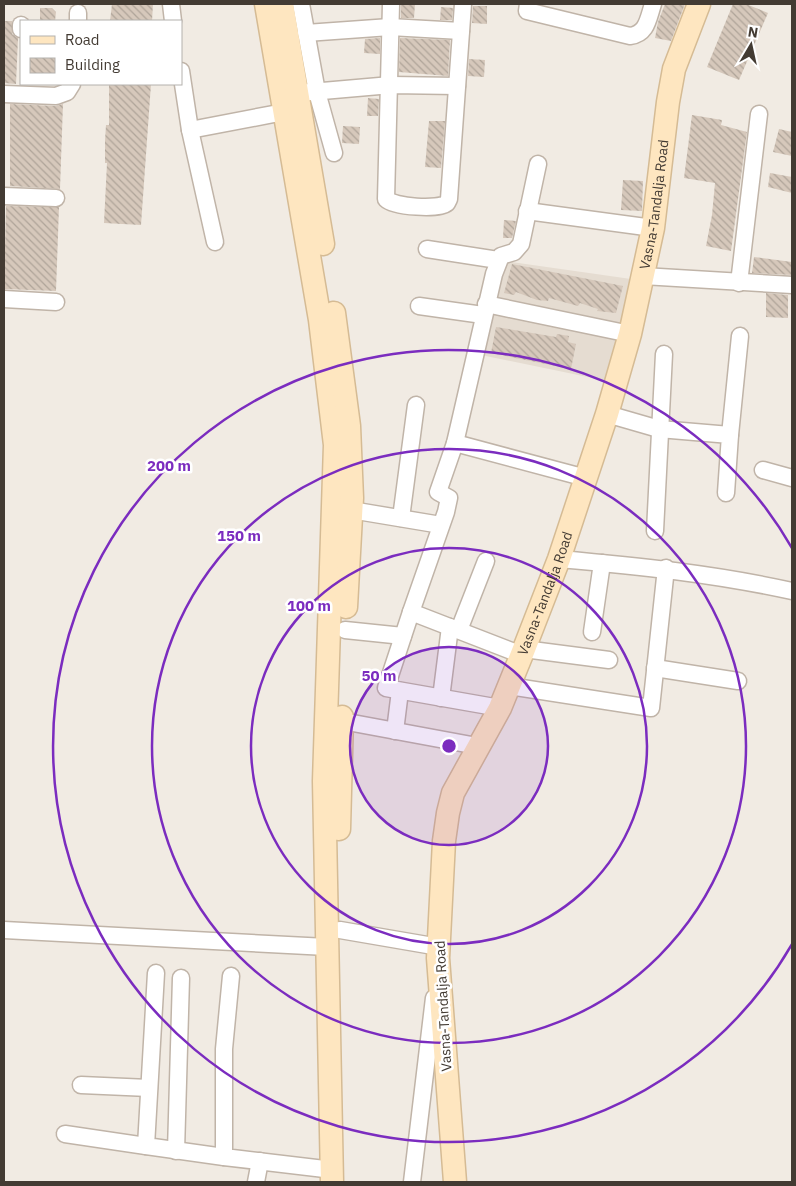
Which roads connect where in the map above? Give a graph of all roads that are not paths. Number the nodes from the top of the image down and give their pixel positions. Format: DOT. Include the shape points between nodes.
graph roads {
  1 [pos="171,4"];
  2 [pos="266,4"];
  3 [pos="282,4"];
  4 [pos="301,4"];
  5 [pos="391,4"];
  6 [pos="463,4"];
  7 [pos="528,4"];
  8 [pos="653,4"];
  9 [pos="699,4"];
  10 [pos="173,20"];
  11 [pos="390,27"];
  12 [pos="461,31"];
  13 [pos="306,33"];
  14 [pos="182,78"];
  15 [pos="71,85"];
  16 [pos="390,85"];
  17 [pos="457,86"];
  18 [pos="21,89"];
  19 [pos="4,94"];
  20 [pos="295,98"];
  21 [pos="759,114"];
  22 [pos="190,130"];
  23 [pos="334,154"];
  24 [pos="538,164"];
  25 [pos="4,196"];
  26 [pos="56,198"];
  27 [pos="528,211"];
  28 [pos="653,228"];
  29 [pos="215,242"];
  30 [pos="427,249"];
  31 [pos="498,260"];
  32 [pos="643,276"];
  33 [pos="738,283"];
  34 [pos="792,285"];
  35 [pos="4,299"];
  36 [pos="56,302"];
  37 [pos="419,306"];
  38 [pos="485,310"];
  39 [pos="630,334"];
  40 [pos="740,336"];
  41 [pos="664,354"];
  42 [pos="416,405"];
  43 [pos="607,414"];
  44 [pos="659,429"];
  45 [pos="730,435"];
  46 [pos="455,443"];
  47 [pos="763,470"];
  48 [pos="586,478"];
  49 [pos="792,478"];
  50 [pos="726,493"];
  51 [pos="351,510"];
  52 [pos="401,518"];
  53 [pos="441,525"];
  54 [pos="655,531"];
  55 [pos="559,559"];
  56 [pos="486,562"];
  57 [pos="602,563"];
  58 [pos="666,568"];
  59 [pos="792,591"];
  60 [pos="411,612"];
  61 [pos="454,629"];
  62 [pos="345,630"];
  63 [pos="592,632"];
  64 [pos="403,636"];
  65 [pos="523,652"];
  66 [pos="609,660"];
  67 [pos="655,668"];
  68 [pos="738,681"];
  69 [pos="510,686"];
  70 [pos="400,691"];
  71 [pos="441,698"];
  72 [pos="500,708"];
  73 [pos="342,722"];
  74 [pos="396,731"];
  75 [pos="477,746"];
  76 [pos="4,930"];
  77 [pos="334,939"];
  78 [pos="439,953"];
  79 [pos="156,972"];
  80 [pos="231,976"];
  81 [pos="181,978"];
  82 [pos="82,1085"];
  83 [pos="150,1088"];
  84 [pos="65,1134"];
  85 [pos="146,1146"];
  86 [pos="176,1151"];
  87 [pos="224,1158"];
  88 [pos="260,1161"];
  89 [pos="336,1178"];
  90 [pos="256,1182"];
  91 [pos="412,1182"];
  92 [pos="455,1182"];
  1 -- 10 [label="street"];
  2 -- 20 [label="street"];
  3 -- 20 [label="street"];
  4 -- 13 [label="street"];
  5 -- 11 [label="street"];
  6 -- 12 [label="street"];
  7 -- 8 [label="street" via="527,11 630,36 639,35 644,30"];
  9 -- 28 [label="street, Vasna-Tandalja Road" via="674,69"];
  11 -- 12 [label="street"];
  11 -- 13 [label="street"];
  11 -- 16 [label="street"];
  12 -- 17 [label="street"];
  13 -- 20 [label="street"];
  14 -- 22 [label="street"];
  15 -- 18 [label="street" via="62,95"];
  16 -- 17 [label="street"];
  16 -- 17 [label="street" via="386,199 394,204 440,207 449,199"];
  16 -- 20 [label="street"];
  18 -- 19 [label="street"];
  20 -- 22 [label="street"];
  20 -- 23 [label="street"];
  20 -- 51 [label="street" via="342,355 349,426"];
  20 -- 77 [label="street" via="335,445 324,781"];
  21 -- 33 [label="street"];
  22 -- 29 [label="street"];
  24 -- 27 [label="street"];
  25 -- 26 [label="street"];
  27 -- 28 [label="street"];
  27 -- 31 [label="street" via="518,249"];
  28 -- 32 [label="street, Vasna-Tandalja Road"];
  30 -- 31 [label="street"];
  31 -- 38 [label="street"];
  32 -- 33 [label="street"];
  32 -- 39 [label="street, Vasna-Tandalja Road"];
  33 -- 34 [label="street"];
  35 -- 36 [label="street"];
  37 -- 38 [label="street"];
  38 -- 39 [label="street"];
  38 -- 46 [label="street"];
  39 -- 43 [label="street, Vasna-Tandalja Road"];
  40 -- 45 [label="street"];
  41 -- 44 [label="street"];
  42 -- 52 [label="street"];
  43 -- 44 [label="street"];
  43 -- 48 [label="street, Vasna-Tandalja Road"];
  44 -- 45 [label="street"];
  44 -- 54 [label="street"];
  45 -- 50 [label="street"];
  46 -- 48 [label="street"];
  46 -- 53 [label="street" via="438,492 449,498"];
  47 -- 49 [label="street"];
  48 -- 55 [label="street, Vasna-Tandalja Road"];
  51 -- 52 [label="street"];
  51 -- 62 [label="street"];
  52 -- 53 [label="street"];
  53 -- 60 [label="street"];
  55 -- 57 [label="street"];
  55 -- 65 [label="street, Vasna-Tandalja Road"];
  56 -- 61 [label="street"];
  57 -- 58 [label="street"];
  57 -- 63 [label="street"];
  58 -- 59 [label="street"];
  58 -- 67 [label="street"];
  60 -- 61 [label="street"];
  60 -- 64 [label="street"];
  61 -- 65 [label="street"];
  61 -- 71 [label="street"];
  62 -- 64 [label="street"];
  62 -- 73 [label="street"];
  64 -- 70 [label="street" via="386,688"];
  65 -- 66 [label="street"];
  65 -- 69 [label="street, Vasna-Tandalja Road"];
  67 -- 68 [label="street"];
  67 -- 69 [label="street" via="651,708"];
  69 -- 72 [label="street, Vasna-Tandalja Road"];
  70 -- 71 [label="street"];
  70 -- 74 [label="street"];
  71 -- 72 [label="street"];
  72 -- 75 [label="street, Vasna-Tandalja Road"];
  73 -- 74 [label="street"];
  73 -- 77 [label="street"];
  74 -- 75 [label="street"];
  75 -- 78 [label="street, Vasna-Tandalja Road" via="453,793 448,814"];
  76 -- 77 [label="street"];
  77 -- 78 [label="street"];
  77 -- 89 [label="street"];
  78 -- 91 [label="street"];
  78 -- 92 [label="street, Vasna-Tandalja Road"];
  79 -- 83 [label="street"];
  80 -- 87 [label="street" via="224,1050"];
  81 -- 86 [label="street"];
  82 -- 83 [label="street"];
  83 -- 85 [label="street"];
  84 -- 85 [label="street"];
  85 -- 86 [label="street"];
  86 -- 87 [label="street"];
  87 -- 88 [label="street"];
  88 -- 89 [label="street"];
  88 -- 90 [label="street"];
}
